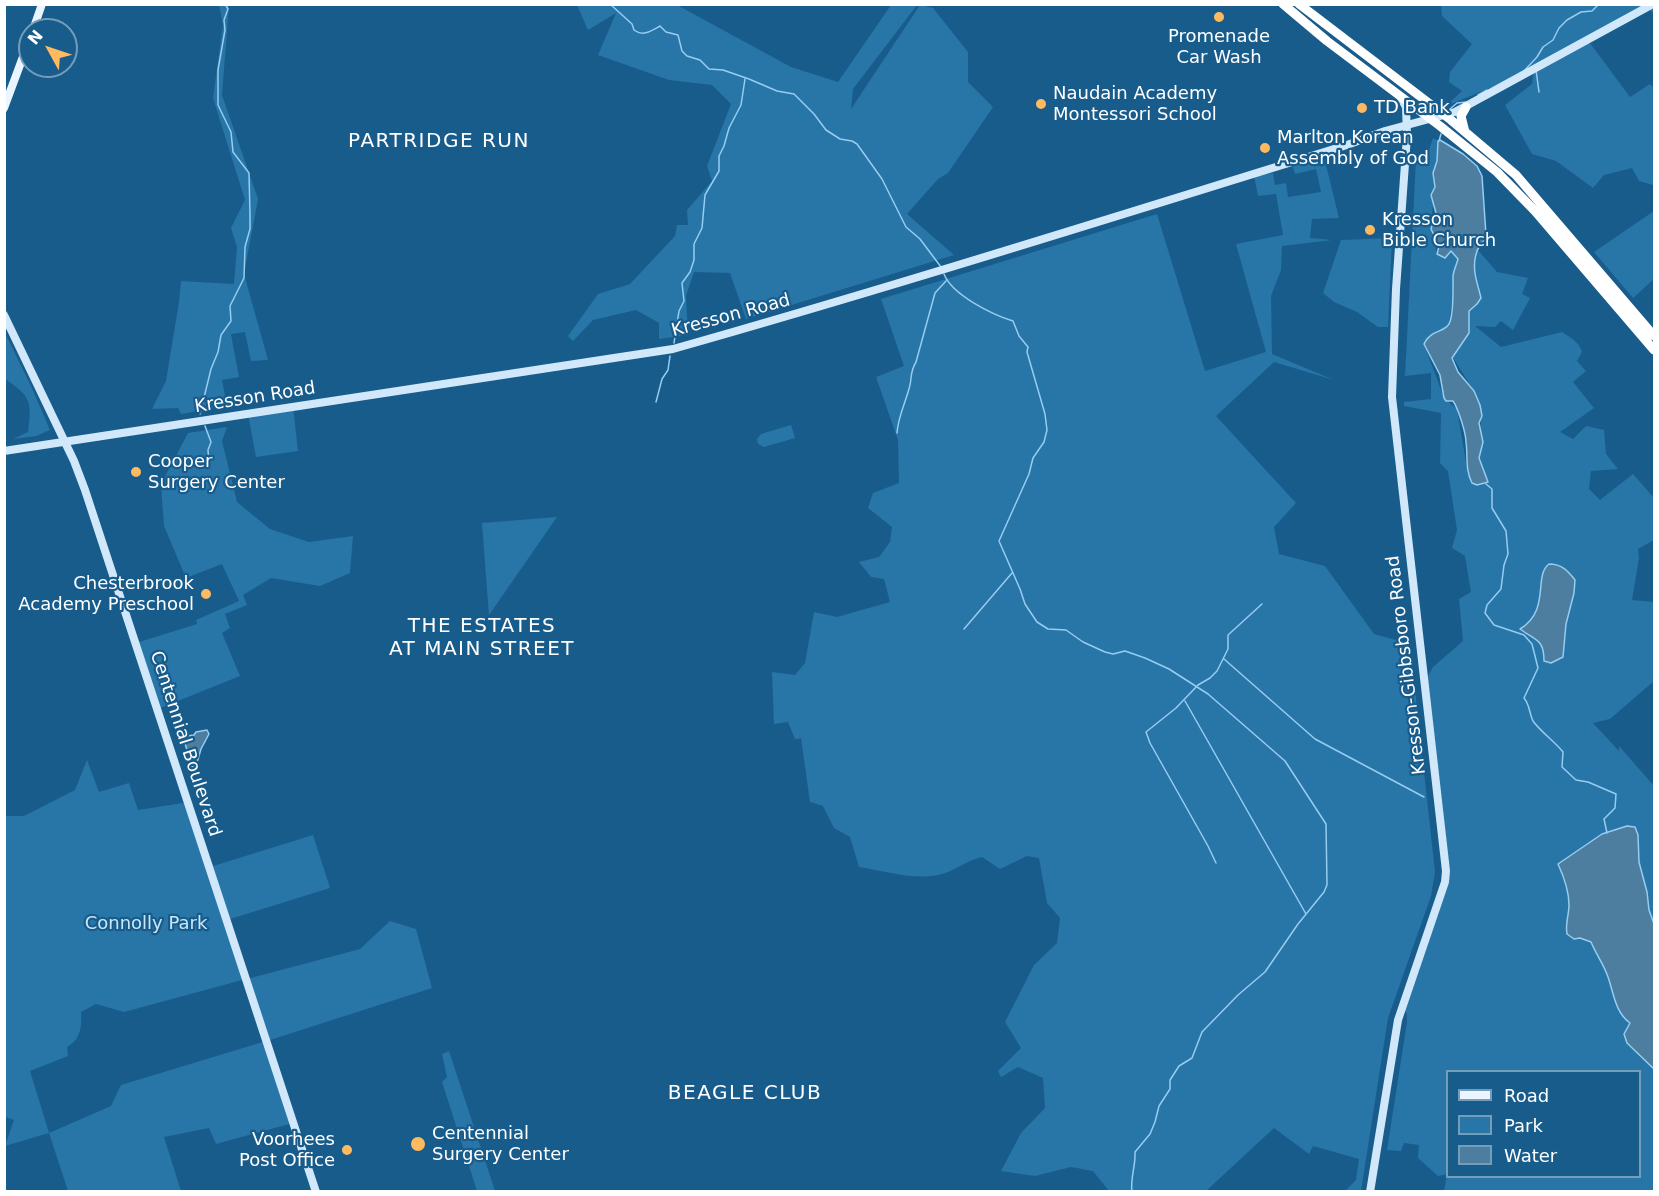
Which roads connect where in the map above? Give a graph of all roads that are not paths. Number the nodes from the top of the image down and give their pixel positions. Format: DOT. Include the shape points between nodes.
graph roads {
  1 [pos="1283,4"];
  2 [pos="1299,4"];
  3 [pos="1653,4"];
  4 [pos="18,70"];
  5 [pos="1400,96"];
  6 [pos="1466,106"];
  7 [pos="4,108"];
  8 [pos="1444,115"];
  9 [pos="1430,119"];
  10 [pos="1405,125"];
  11 [pos="1466,134"];
  12 [pos="4,315"];
  13 [pos="1654,336"];
  14 [pos="1654,350"];
  15 [pos="65,442"];
  16 [pos="4,451"];
  17 [pos="316,1191"];
  18 [pos="1370,1191"];
  1 -- 5 [label="highway"];
  2 -- 8 [label="highway"];
  3 -- 6 [label="main road, Kresson Road"];
  4 -- 7 [label="main road"];
  5 -- 9 [label="highway"];
  5 -- 10 [label="main road, Kresson-Gibbsboro Road" via="1405,105"];
  6 -- 8 [label="main road, Kresson Road"];
  6 -- 11 [label="highway" via="1461,123"];
  8 -- 9 [label="main road, Kresson Road"];
  8 -- 11 [label="highway"];
  9 -- 10 [label="main road, Kresson Road"];
  9 -- 14 [label="highway" via="1515,189"];
  10 -- 15 [label="main road, Kresson Road" via="936,272 673,349"];
  10 -- 18 [label="main road, Kresson-Gibbsboro Road" via="1392,398 1446,871 1398,1020"];
  11 -- 13 [label="highway" via="1529,189"];
  12 -- 15 [label="main road, Centennial Boulevard"];
  15 -- 16 [label="main road, Kresson Road"];
  15 -- 17 [label="main road, Centennial Boulevard" via="111,566"];
}
